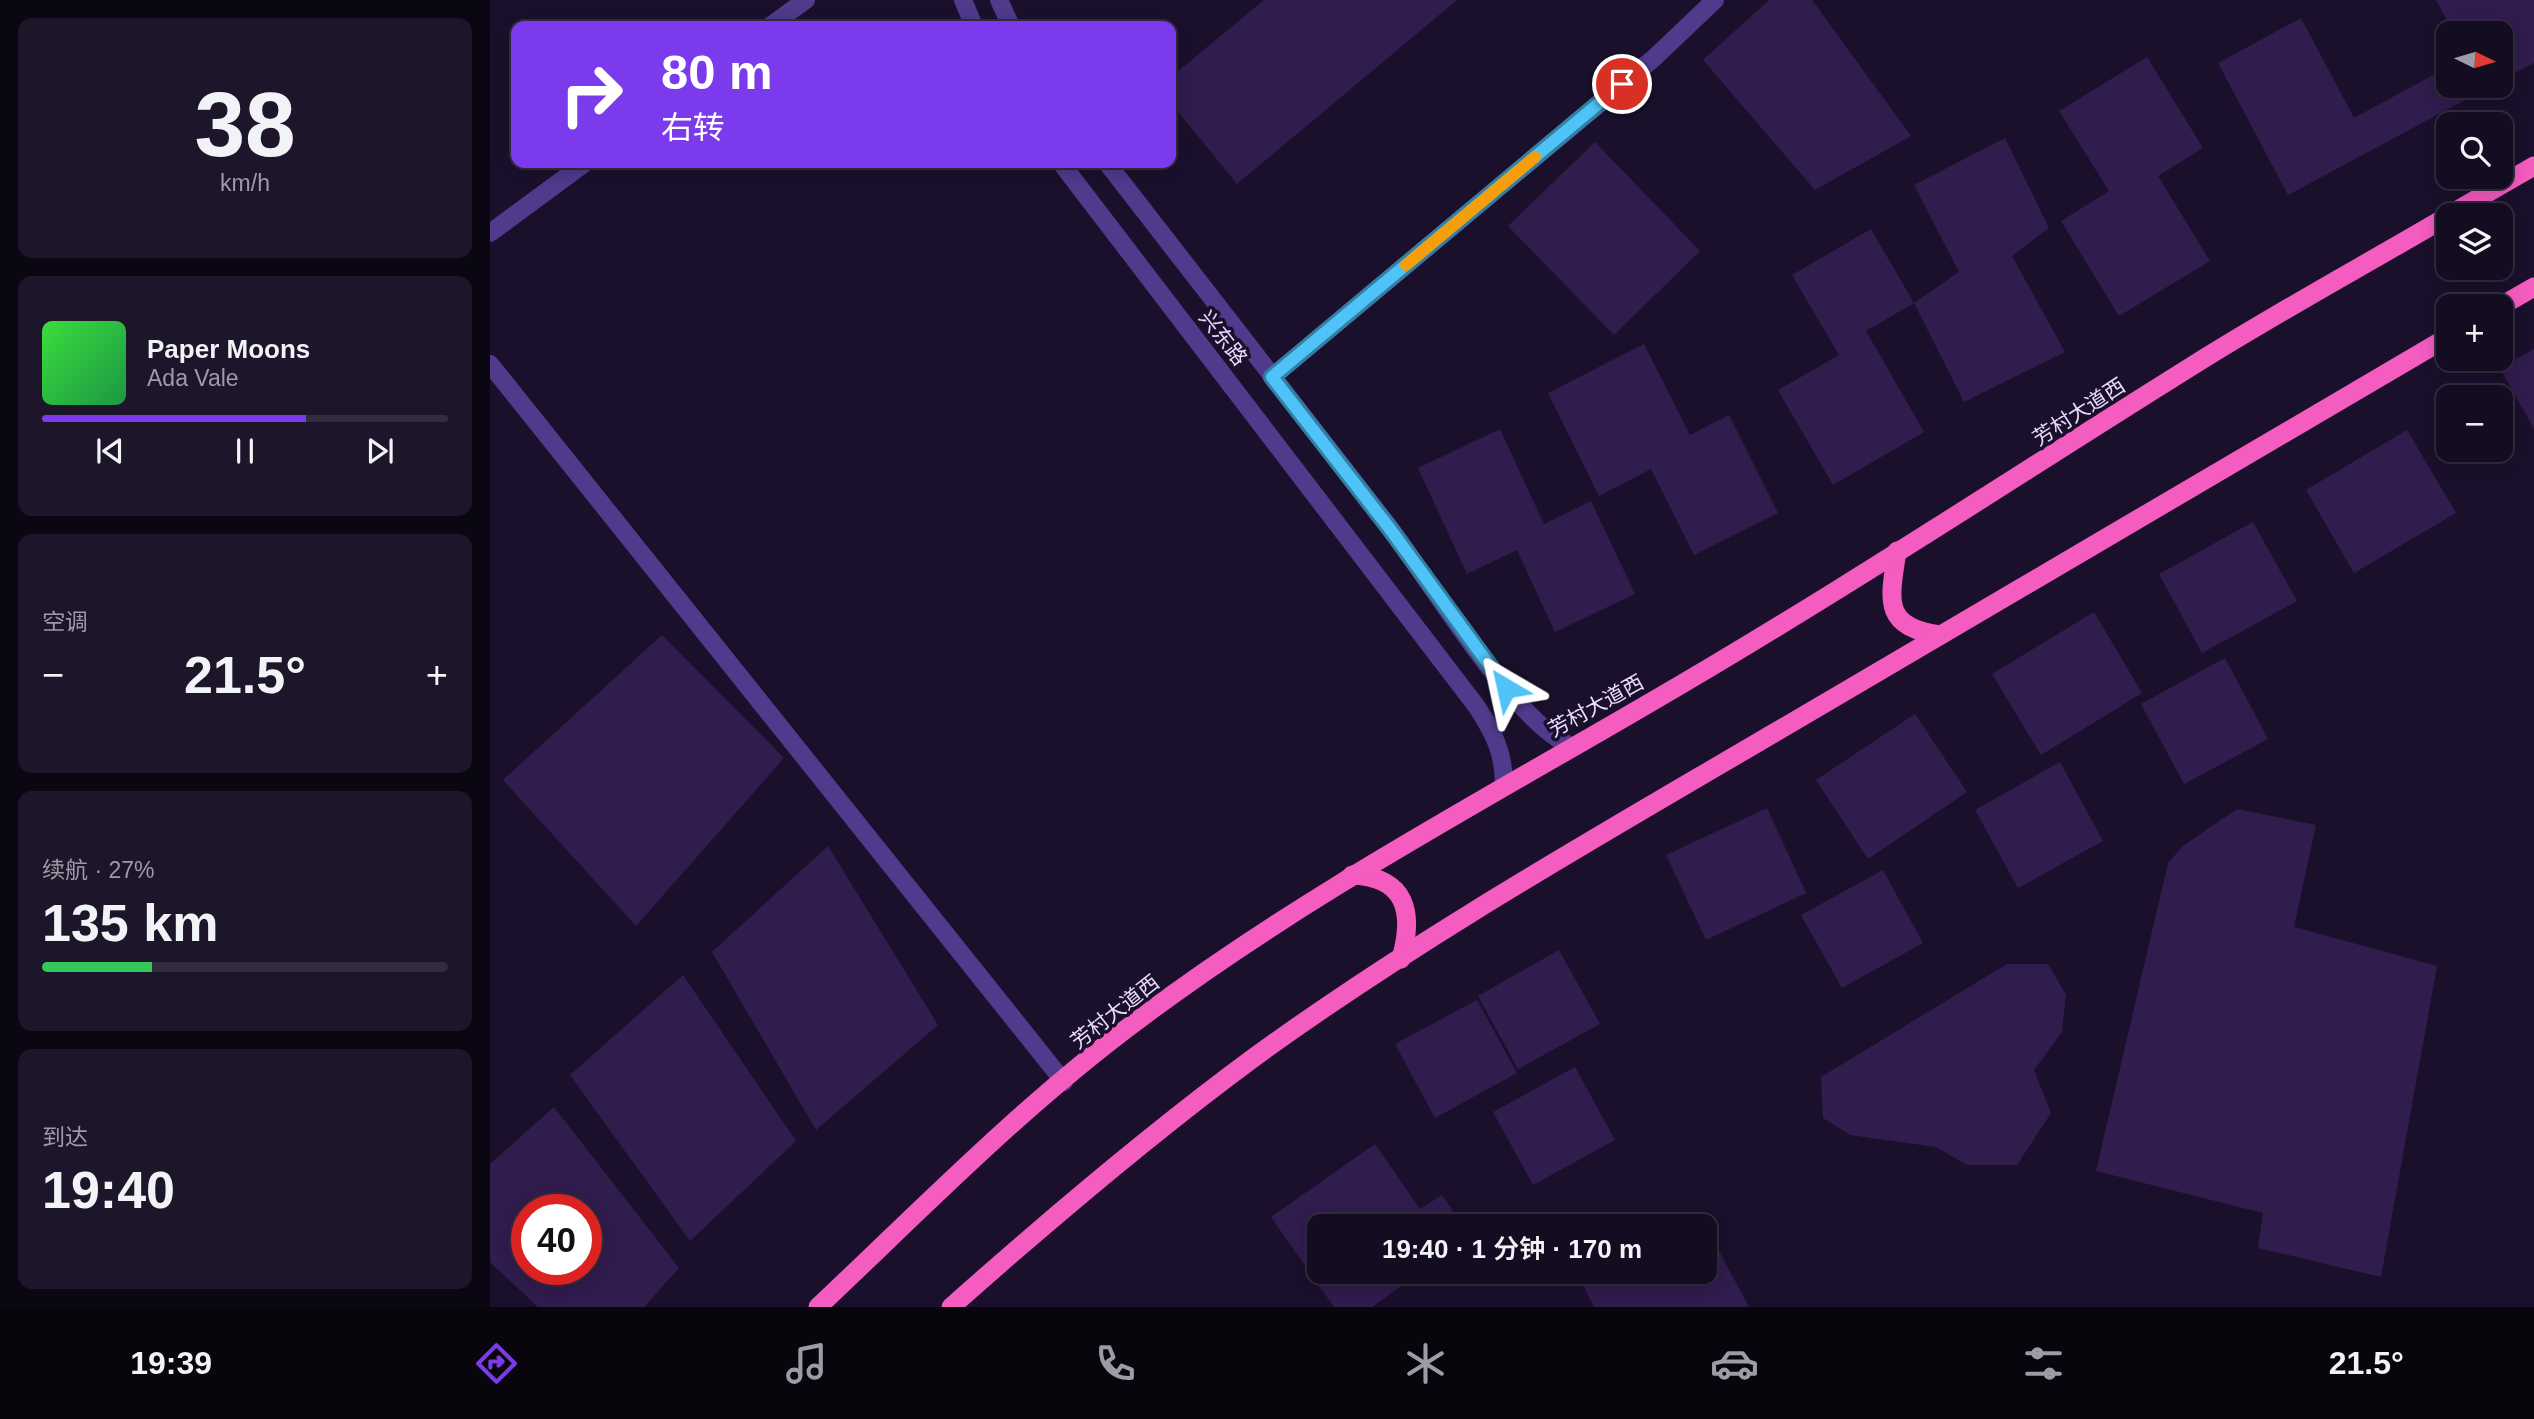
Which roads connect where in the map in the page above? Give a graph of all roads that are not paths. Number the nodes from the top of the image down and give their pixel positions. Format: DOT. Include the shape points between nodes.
graph roads {
  1 [pos="806,0"];
  2 [pos="964,0"];
  3 [pos="999,0"];
  4 [pos="1714,0"];
  5 [pos="777,21"];
  6 [pos="972,21"];
  7 [pos="1009,21"];
  8 [pos="2534,166"];
  9 [pos="578,168"];
  10 [pos="1065,168"];
  11 [pos="1111,168"];
  12 [pos="2471,203"];
  13 [pos="2436,224"];
  14 [pos="490,233"];
  15 [pos="2534,287"];
  16 [pos="2513,299"];
  17 [pos="2436,344"];
  18 [pos="490,364"];
  19 [pos="1272,377"];
  20 [pos="1897,551"];
  21 [pos="1940,635"];
  22 [pos="1571,746"];
  23 [pos="1504,785"];
  24 [pos="1352,875"];
  25 [pos="1401,959"];
  26 [pos="1063,1082"];
  27 [pos="818,1307"];
  28 [pos="951,1307"];
  1 -- 5 [label="street"];
  2 -- 6 [label="street"];
  3 -- 7 [label="street"];
  4 -- 19 [label="street" via="1654,58"];
  8 -- 12 [label="highway, 芳村大道西"];
  9 -- 14 [label="street"];
  10 -- 23 [label="street, 兴东路" via="1477,707 1496,738 1504,762"];
  11 -- 19 [label="street, 兴东路"];
  13 -- 20 [label="highway, 芳村大道西" via="2196,363"];
  15 -- 16 [label="highway"];
  17 -- 21 [label="highway"];
  18 -- 26 [label="street"];
  19 -- 22 [label="street, 兴东路" via="1506,688 1546,732"];
  20 -- 21 [label="highway" via="1892,610 1913,630"];
  20 -- 22 [label="highway, 芳村大道西" via="1647,705"];
  21 -- 25 [label="highway" via="1560,859"];
  22 -- 23 [label="highway, 芳村大道西"];
  23 -- 24 [label="highway, 芳村大道西"];
  24 -- 25 [label="highway" via="1371,876 1401,897 1409,919"];
  24 -- 26 [label="highway, 芳村大道西" via="1138,1019"];
  25 -- 28 [label="highway" via="1253,1059 1036,1232"];
  26 -- 27 [label="highway, 芳村大道西" via="1011,1125"];
}
